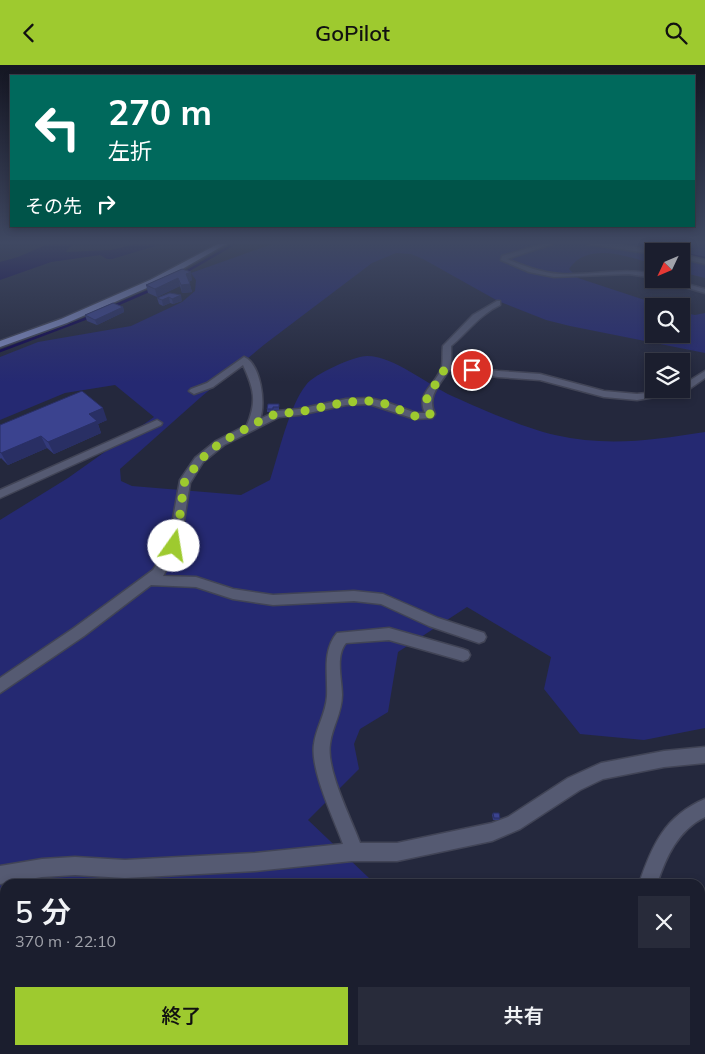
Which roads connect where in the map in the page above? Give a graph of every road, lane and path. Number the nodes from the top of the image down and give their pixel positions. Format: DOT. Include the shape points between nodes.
graph roads {
  1 [pos="135,290"];
  2 [pos="497,303"];
  3 [pos="0,344"];
  4 [pos="446,367"];
  5 [pos="705,374"];
  6 [pos="194,391"];
  7 [pos="157,423"];
  8 [pos="252,425"];
  9 [pos="0,494"];
  10 [pos="151,579"];
  11 [pos="480,637"];
  12 [pos="463,655"];
  13 [pos="0,686"];
  14 [pos="705,755"];
  15 [pos="705,808"];
  16 [pos="352,852"];
  17 [pos="0,875"];
  18 [pos="649,879"];
  1 -- 3 [label="main road"];
  2 -- 4 [label="street" via="467,324 447,346"];
  4 -- 5 [label="street" via="540,377 604,393 637,397 682,390"];
  4 -- 8 [label="street" via="427,398 430,414 426,417 383,403 358,401 276,414"];
  6 -- 8 [label="street" via="210,385 244,360 260,404"];
  7 -- 9 [label="street"];
  8 -- 10 [label="street" via="209,451 188,476 184,483 174,546"];
  10 -- 11 [label="street" via="196,583 233,594 273,599 374,597"];
  10 -- 13 [label="street"];
  12 -- 16 [label="street" via="389,634 342,637 338,641 334,651 334,703 322,739 322,757"];
  14 -- 16 [label="street" via="601,771 574,784 514,823 492,832 397,851"];
  15 -- 18 [label="street" via="690,815 671,832 654,863"];
  16 -- 17 [label="street" via="125,869 42,868"];
}
